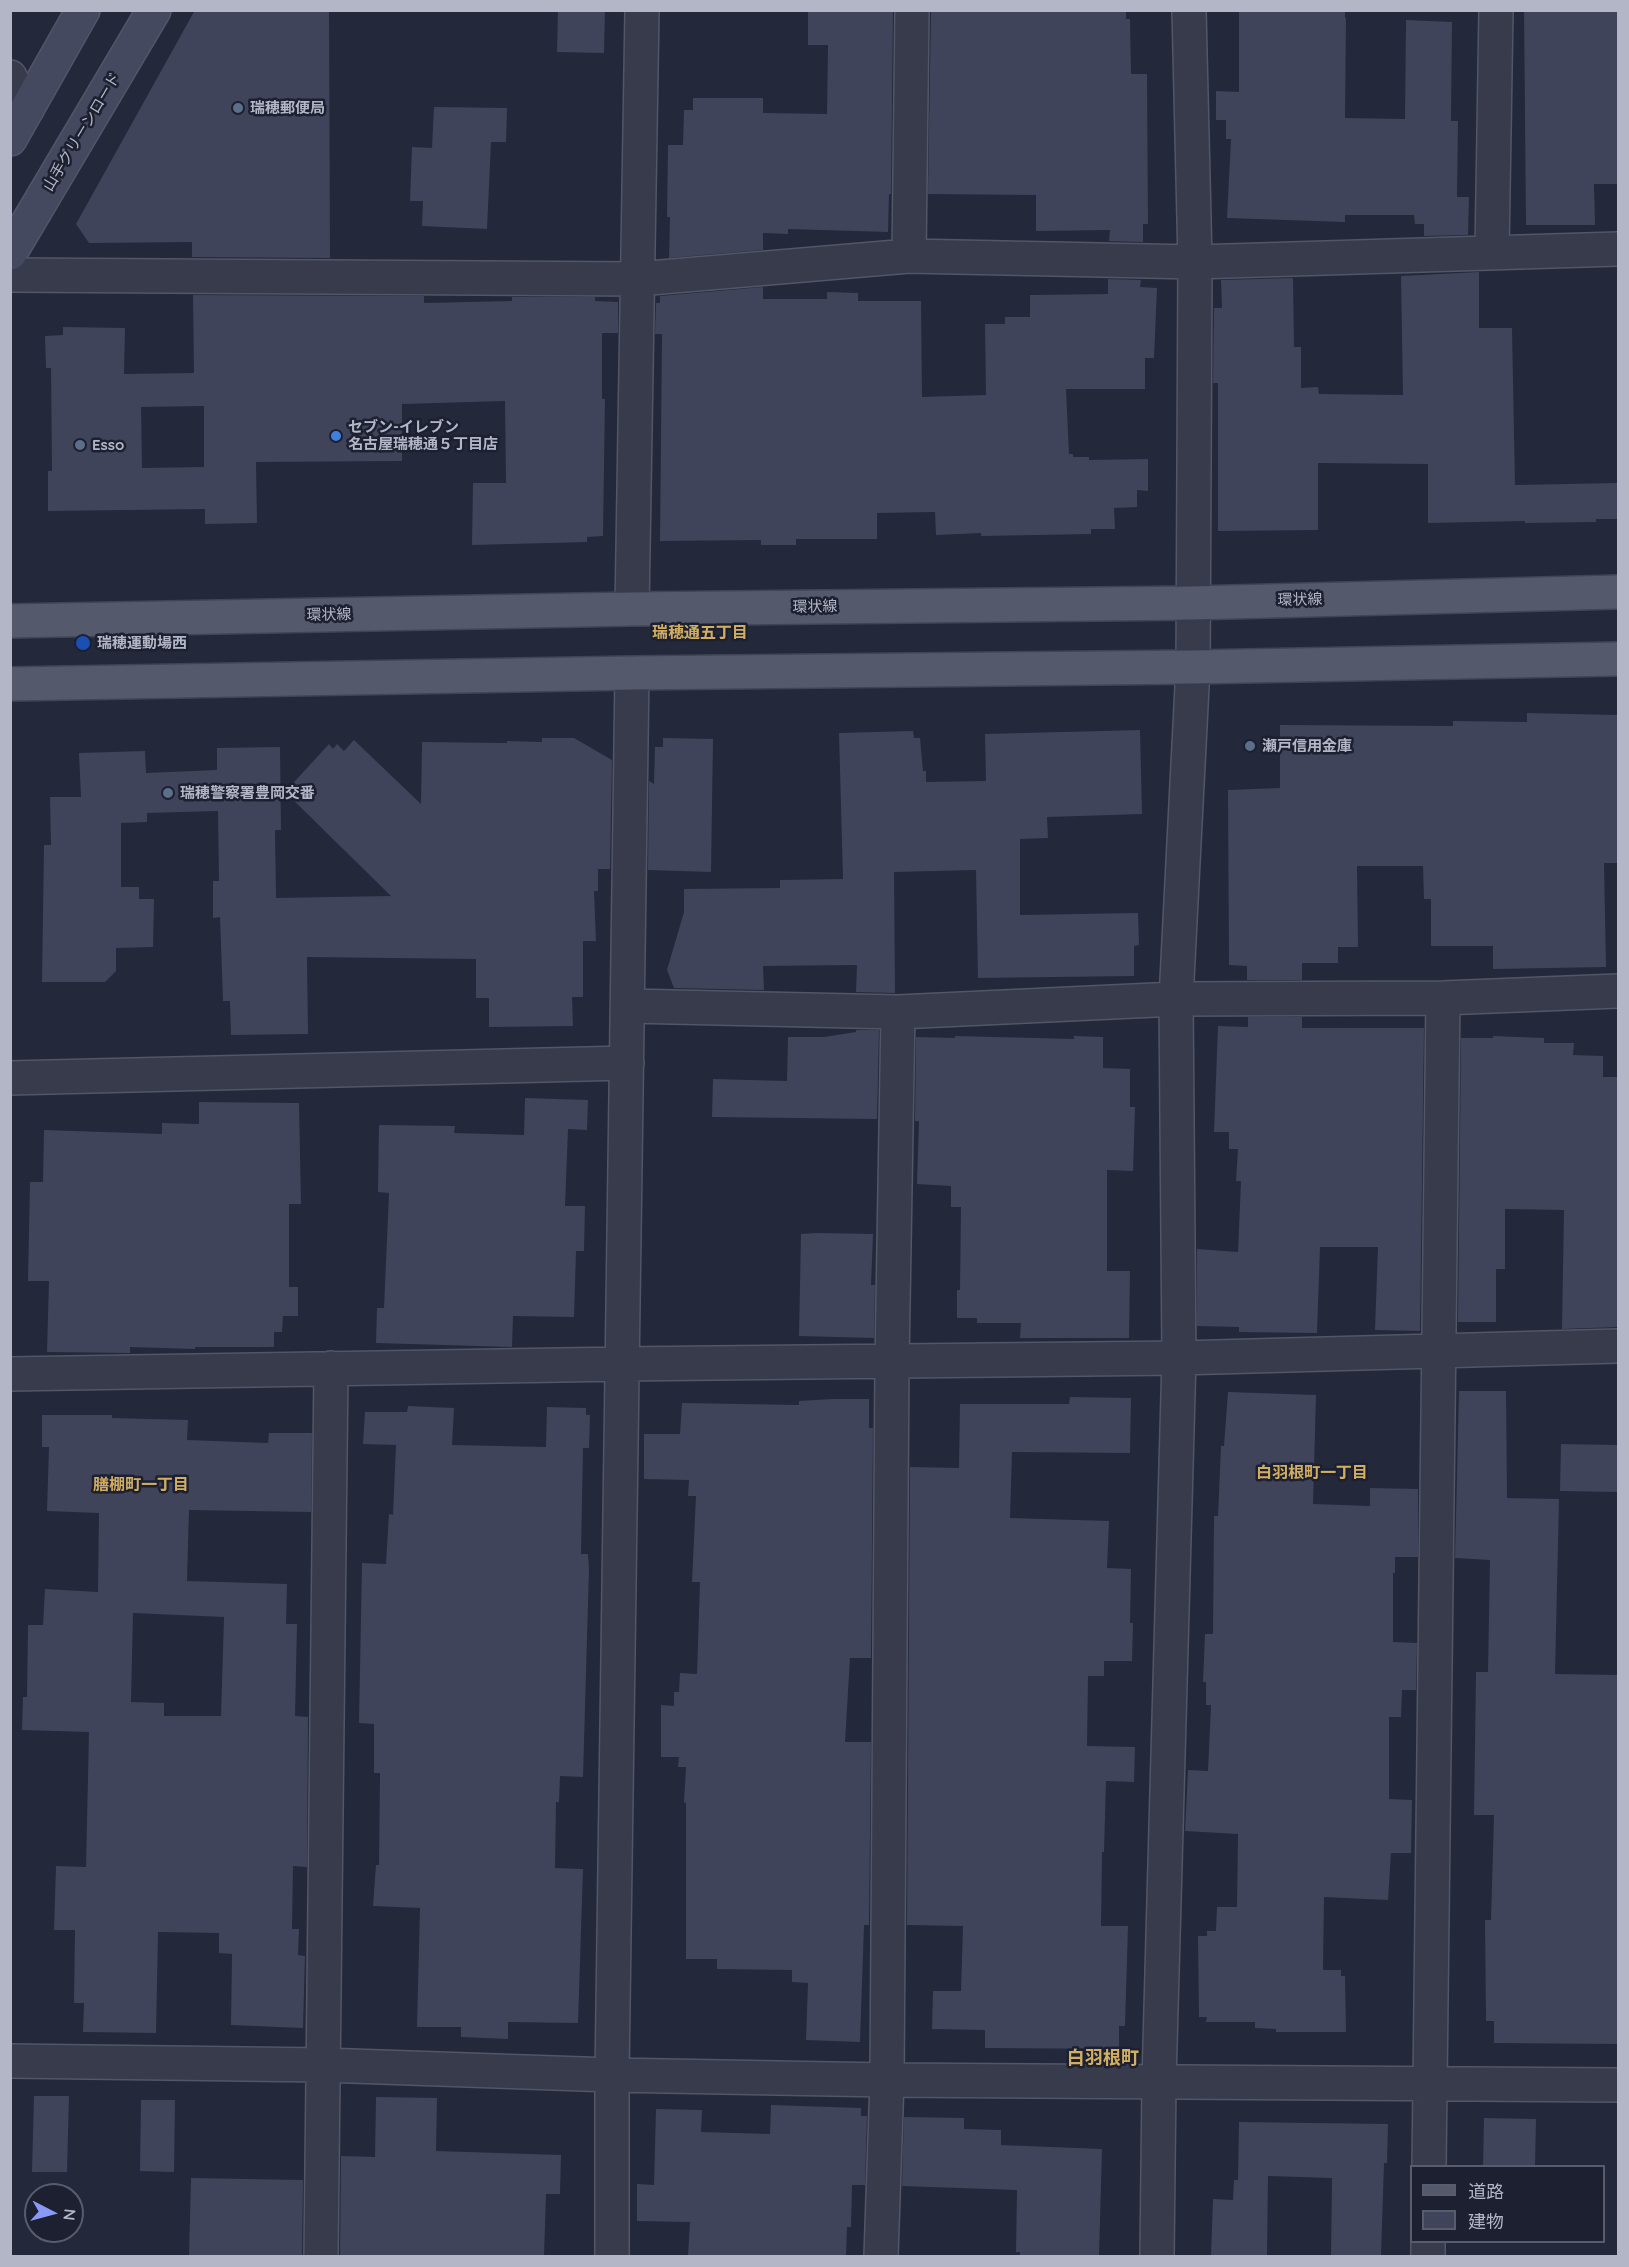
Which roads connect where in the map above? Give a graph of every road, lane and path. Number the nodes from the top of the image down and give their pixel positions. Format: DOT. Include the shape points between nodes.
graph roads {
  1 [pos="83,10"];
  2 [pos="153,10"];
  3 [pos="642,10"];
  4 [pos="912,10"];
  5 [pos="1189,10"];
  6 [pos="1496,10"];
  7 [pos="10,77"];
  8 [pos="27,109"];
  9 [pos="10,139"];
  10 [pos="1618,249"];
  11 [pos="1492,252"];
  12 [pos="10,253"];
  13 [pos="909,256"];
  14 [pos="1195,262"];
  15 [pos="10,275"];
  16 [pos="638,279"];
  17 [pos="1618,592"];
  18 [pos="1192,603"];
  19 [pos="632,609"];
  20 [pos="10,621"];
  21 [pos="1618,659"];
  22 [pos="1192,667"];
  23 [pos="632,673"];
  24 [pos="10,684"];
  25 [pos="1618,991"];
  26 [pos="1443,998"];
  27 [pos="1176,999"];
  28 [pos="628,1006"];
  29 [pos="898,1012"];
  30 [pos="627,1063"];
  31 [pos="10,1078"];
  32 [pos="1618,1346"];
  33 [pos="1439,1351"];
  34 [pos="1179,1358"];
  35 [pos="892,1362"];
  36 [pos="622,1364"];
  37 [pos="331,1368"];
  38 [pos="10,1374"];
  39 [pos="10,2061"];
  40 [pos="323,2065"];
  41 [pos="612,2074"];
  42 [pos="887,2080"];
  43 [pos="1159,2081"];
  44 [pos="1430,2083"];
  45 [pos="1618,2085"];
  46 [pos="1429,2165"];
  47 [pos="321,2256"];
  48 [pos="612,2256"];
  49 [pos="881,2256"];
  50 [pos="1157,2256"];
  1 -- 8 [label="street"];
  2 -- 12 [label="street, 山手グリーンロード"];
  3 -- 16 [label="street"];
  4 -- 13 [label="street"];
  5 -- 14 [label="street"];
  6 -- 11 [label="street"];
  7 -- 8 [label="street"];
  8 -- 9 [label="street"];
  10 -- 11 [label="street"];
  11 -- 14 [label="street"];
  13 -- 14 [label="street"];
  13 -- 16 [label="street"];
  14 -- 18 [label="street"];
  15 -- 16 [label="street"];
  16 -- 19 [label="street"];
  17 -- 18 [label="main road, 環状線"];
  18 -- 19 [label="main road, 環状線"];
  18 -- 22 [label="street"];
  19 -- 20 [label="main road, 環状線"];
  21 -- 22 [label="main road"];
  22 -- 23 [label="main road"];
  22 -- 27 [label="street"];
  23 -- 24 [label="main road"];
  23 -- 28 [label="street"];
  25 -- 26 [label="street"];
  26 -- 27 [label="street"];
  26 -- 33 [label="street"];
  27 -- 29 [label="street"];
  27 -- 34 [label="street"];
  28 -- 29 [label="street"];
  28 -- 30 [label="street"];
  29 -- 35 [label="street"];
  30 -- 31 [label="street"];
  30 -- 36 [label="street"];
  32 -- 33 [label="street"];
  33 -- 34 [label="street"];
  33 -- 44 [label="street"];
  34 -- 35 [label="street"];
  34 -- 43 [label="street"];
  35 -- 36 [label="street"];
  35 -- 42 [label="street"];
  36 -- 37 [label="street"];
  36 -- 41 [label="street"];
  37 -- 38 [label="street"];
  37 -- 40 [label="street"];
  39 -- 40 [label="street"];
  40 -- 41 [label="street"];
  40 -- 47 [label="street"];
  41 -- 42 [label="street"];
  41 -- 48 [label="street"];
  42 -- 43 [label="street"];
  42 -- 49 [label="street"];
  43 -- 44 [label="street"];
  43 -- 50 [label="street"];
  44 -- 45 [label="street"];
  44 -- 46 [label="street"];
}
